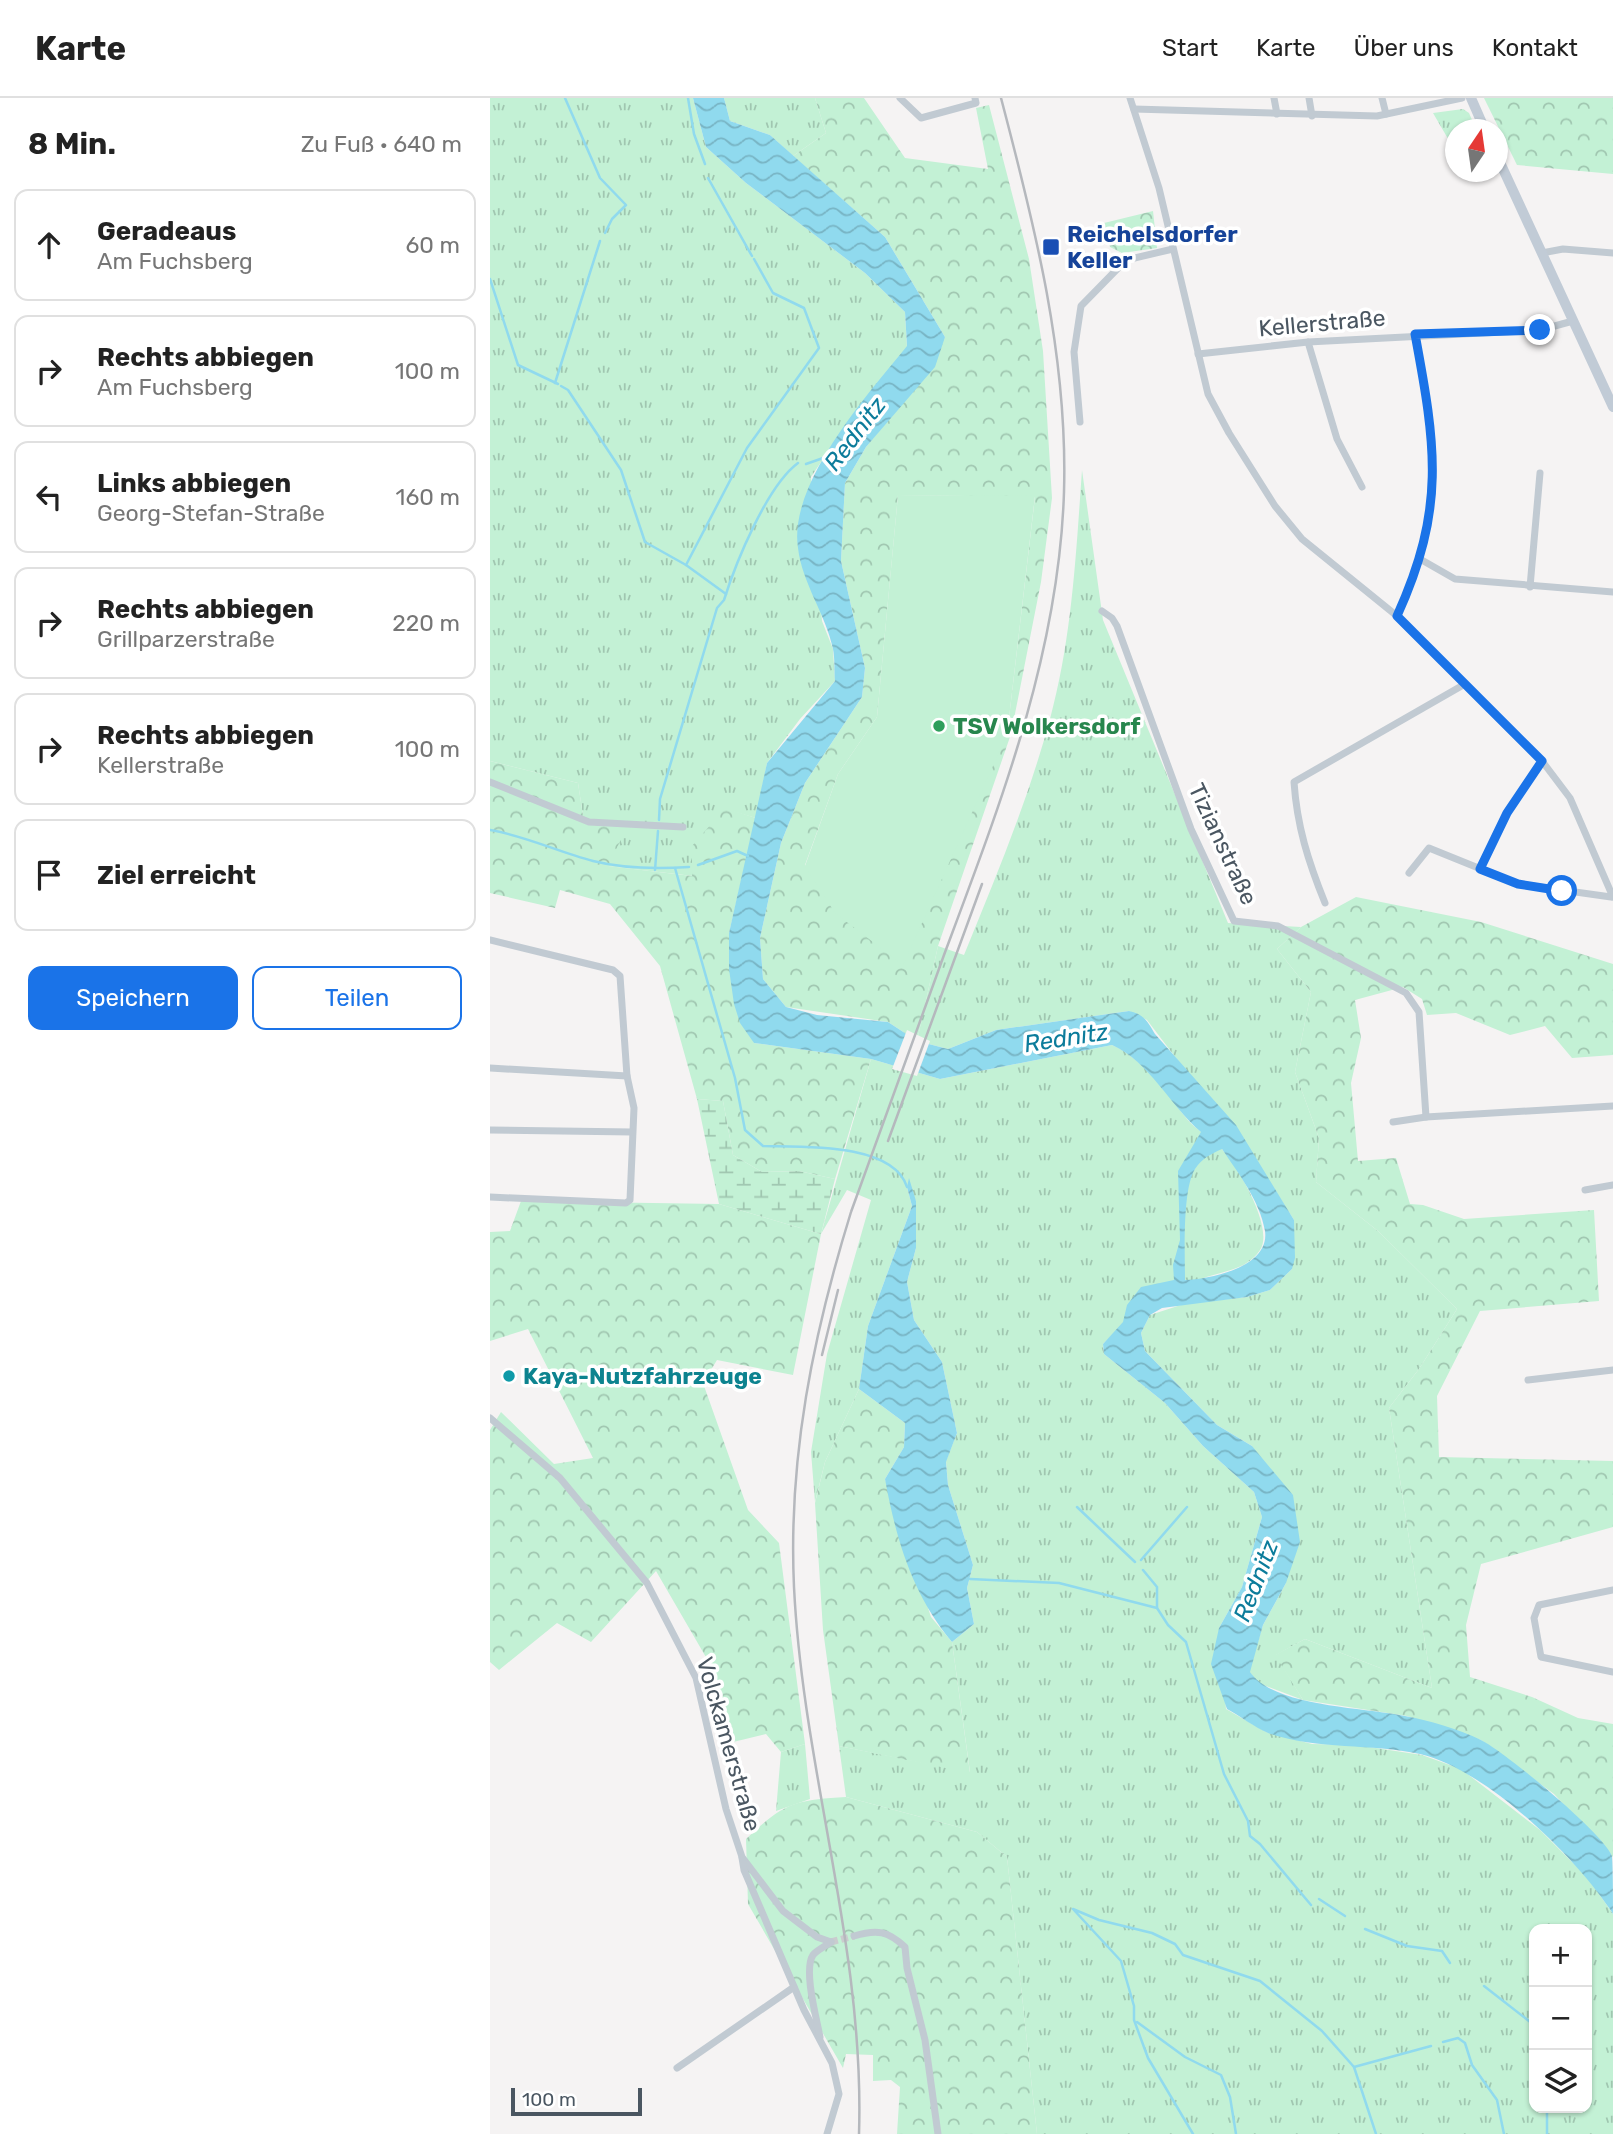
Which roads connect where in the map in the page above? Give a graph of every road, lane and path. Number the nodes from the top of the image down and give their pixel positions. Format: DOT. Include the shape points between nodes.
graph roads {
  1 [pos="900,98"];
  2 [pos="975,98"];
  3 [pos="1130,98"];
  4 [pos="1274,98"];
  5 [pos="1309,98"];
  6 [pos="1382,98"];
  7 [pos="1462,98"];
  8 [pos="1471,98"];
  9 [pos="1134,109"];
  10 [pos="1277,114"];
  11 [pos="1386,114"];
  12 [pos="1312,116"];
  13 [pos="1480,119"];
  14 [pos="1508,180"];
  15 [pos="1173,249"];
  16 [pos="1542,253"];
  17 [pos="1613,253"];
  18 [pos="1573,321"];
  19 [pos="1415,334"];
  20 [pos="1308,342"];
  21 [pos="1198,354"];
  22 [pos="1613,407"];
  23 [pos="1080,422"];
  24 [pos="1540,473"];
  25 [pos="1362,487"];
  26 [pos="1420,559"];
  27 [pos="1530,587"];
  28 [pos="1613,592"];
  29 [pos="1102,611"];
  30 [pos="1397,616"];
  31 [pos="1465,684"];
  32 [pos="1542,761"];
  33 [pos="490,782"];
  34 [pos="683,827"];
  35 [pos="1480,869"];
  36 [pos="1409,873"];
  37 [pos="1612,897"];
  38 [pos="1325,903"];
  39 [pos="490,940"];
  40 [pos="490,1068"];
  41 [pos="628,1076"];
  42 [pos="1613,1106"];
  43 [pos="1426,1117"];
  44 [pos="1394,1122"];
  45 [pos="490,1130"];
  46 [pos="632,1132"];
  47 [pos="1613,1185"];
  48 [pos="1585,1190"];
  49 [pos="490,1197"];
  50 [pos="1613,1370"];
  51 [pos="1528,1380"];
  52 [pos="490,1418"];
  53 [pos="1613,1590"];
  54 [pos="1613,1672"];
  55 [pos="742,1857"];
  56 [pos="854,1936"];
  57 [pos="794,1987"];
  58 [pos="820,2038"];
  59 [pos="677,2068"];
  60 [pos="827,2134"];
  61 [pos="938,2134"];
  1 -- 2 [label="street" via="915,115 927,118 976,103"];
  3 -- 9 [label="street"];
  4 -- 10 [label="street"];
  5 -- 12 [label="street"];
  6 -- 11 [label="street"];
  7 -- 11 [label="street"];
  8 -- 13 [label="main road"];
  9 -- 10 [label="street"];
  9 -- 15 [label="street"];
  10 -- 12 [label="street"];
  11 -- 12 [label="street"];
  14 -- 16 [label="main road"];
  15 -- 21 [label="street"];
  15 -- 23 [label="street" via="1126,260 1081,306 1074,352"];
  16 -- 17 [label="street" via="1563,249"];
  16 -- 18 [label="main road"];
  18 -- 19 [label="street, Kellerstraße" via="1540,330"];
  18 -- 22 [label="main road"];
  19 -- 20 [label="street, Kellerstraße"];
  19 -- 26 [label="street" via="1434,457 1433,492"];
  20 -- 21 [label="street, Kellerstraße"];
  20 -- 25 [label="street" via="1337,439"];
  21 -- 30 [label="street" via="1208,394 1275,506 1302,539"];
  24 -- 27 [label="street"];
  26 -- 27 [label="street" via="1455,579"];
  26 -- 30 [label="street"];
  27 -- 28 [label="street"];
  29 -- 43 [label="street, Tizianstraße" via="1117,626 1191,829 1234,921 1278,926 1406,993 1419,1012"];
  30 -- 31 [label="street"];
  31 -- 32 [label="street"];
  31 -- 38 [label="street" via="1294,782 1304,853"];
  32 -- 35 [label="street" via="1507,813"];
  32 -- 37 [label="street" via="1570,798"];
  33 -- 34 [label="street" via="589,822"];
  35 -- 36 [label="street" via="1429,848"];
  35 -- 37 [label="street" via="1518,884"];
  39 -- 41 [label="street" via="612,970 620,976"];
  40 -- 41 [label="street"];
  41 -- 46 [label="street" via="634,1108"];
  42 -- 43 [label="street"];
  43 -- 44 [label="street"];
  45 -- 46 [label="street"];
  46 -- 49 [label="street" via="630,1200 626,1203"];
  47 -- 48 [label="street"];
  50 -- 51 [label="street"];
  52 -- 55 [label="street, Volckamerstraße" via="560,1478 647,1583 696,1678 726,1809"];
  53 -- 54 [label="street" via="1539,1605 1534,1618 1541,1657"];
  55 -- 57 [label="street, Volckamerstraße"];
  55 -- 58 [label="street" via="783,1911 831,1942 812,1956 810,1964"];
  56 -- 61 [label="street" via="872,1930 890,1933 905,1947 925,2040"];
  57 -- 58 [label="street, Volckamerstraße"];
  57 -- 59 [label="street"];
  58 -- 60 [label="street" via="839,2094"];
}
